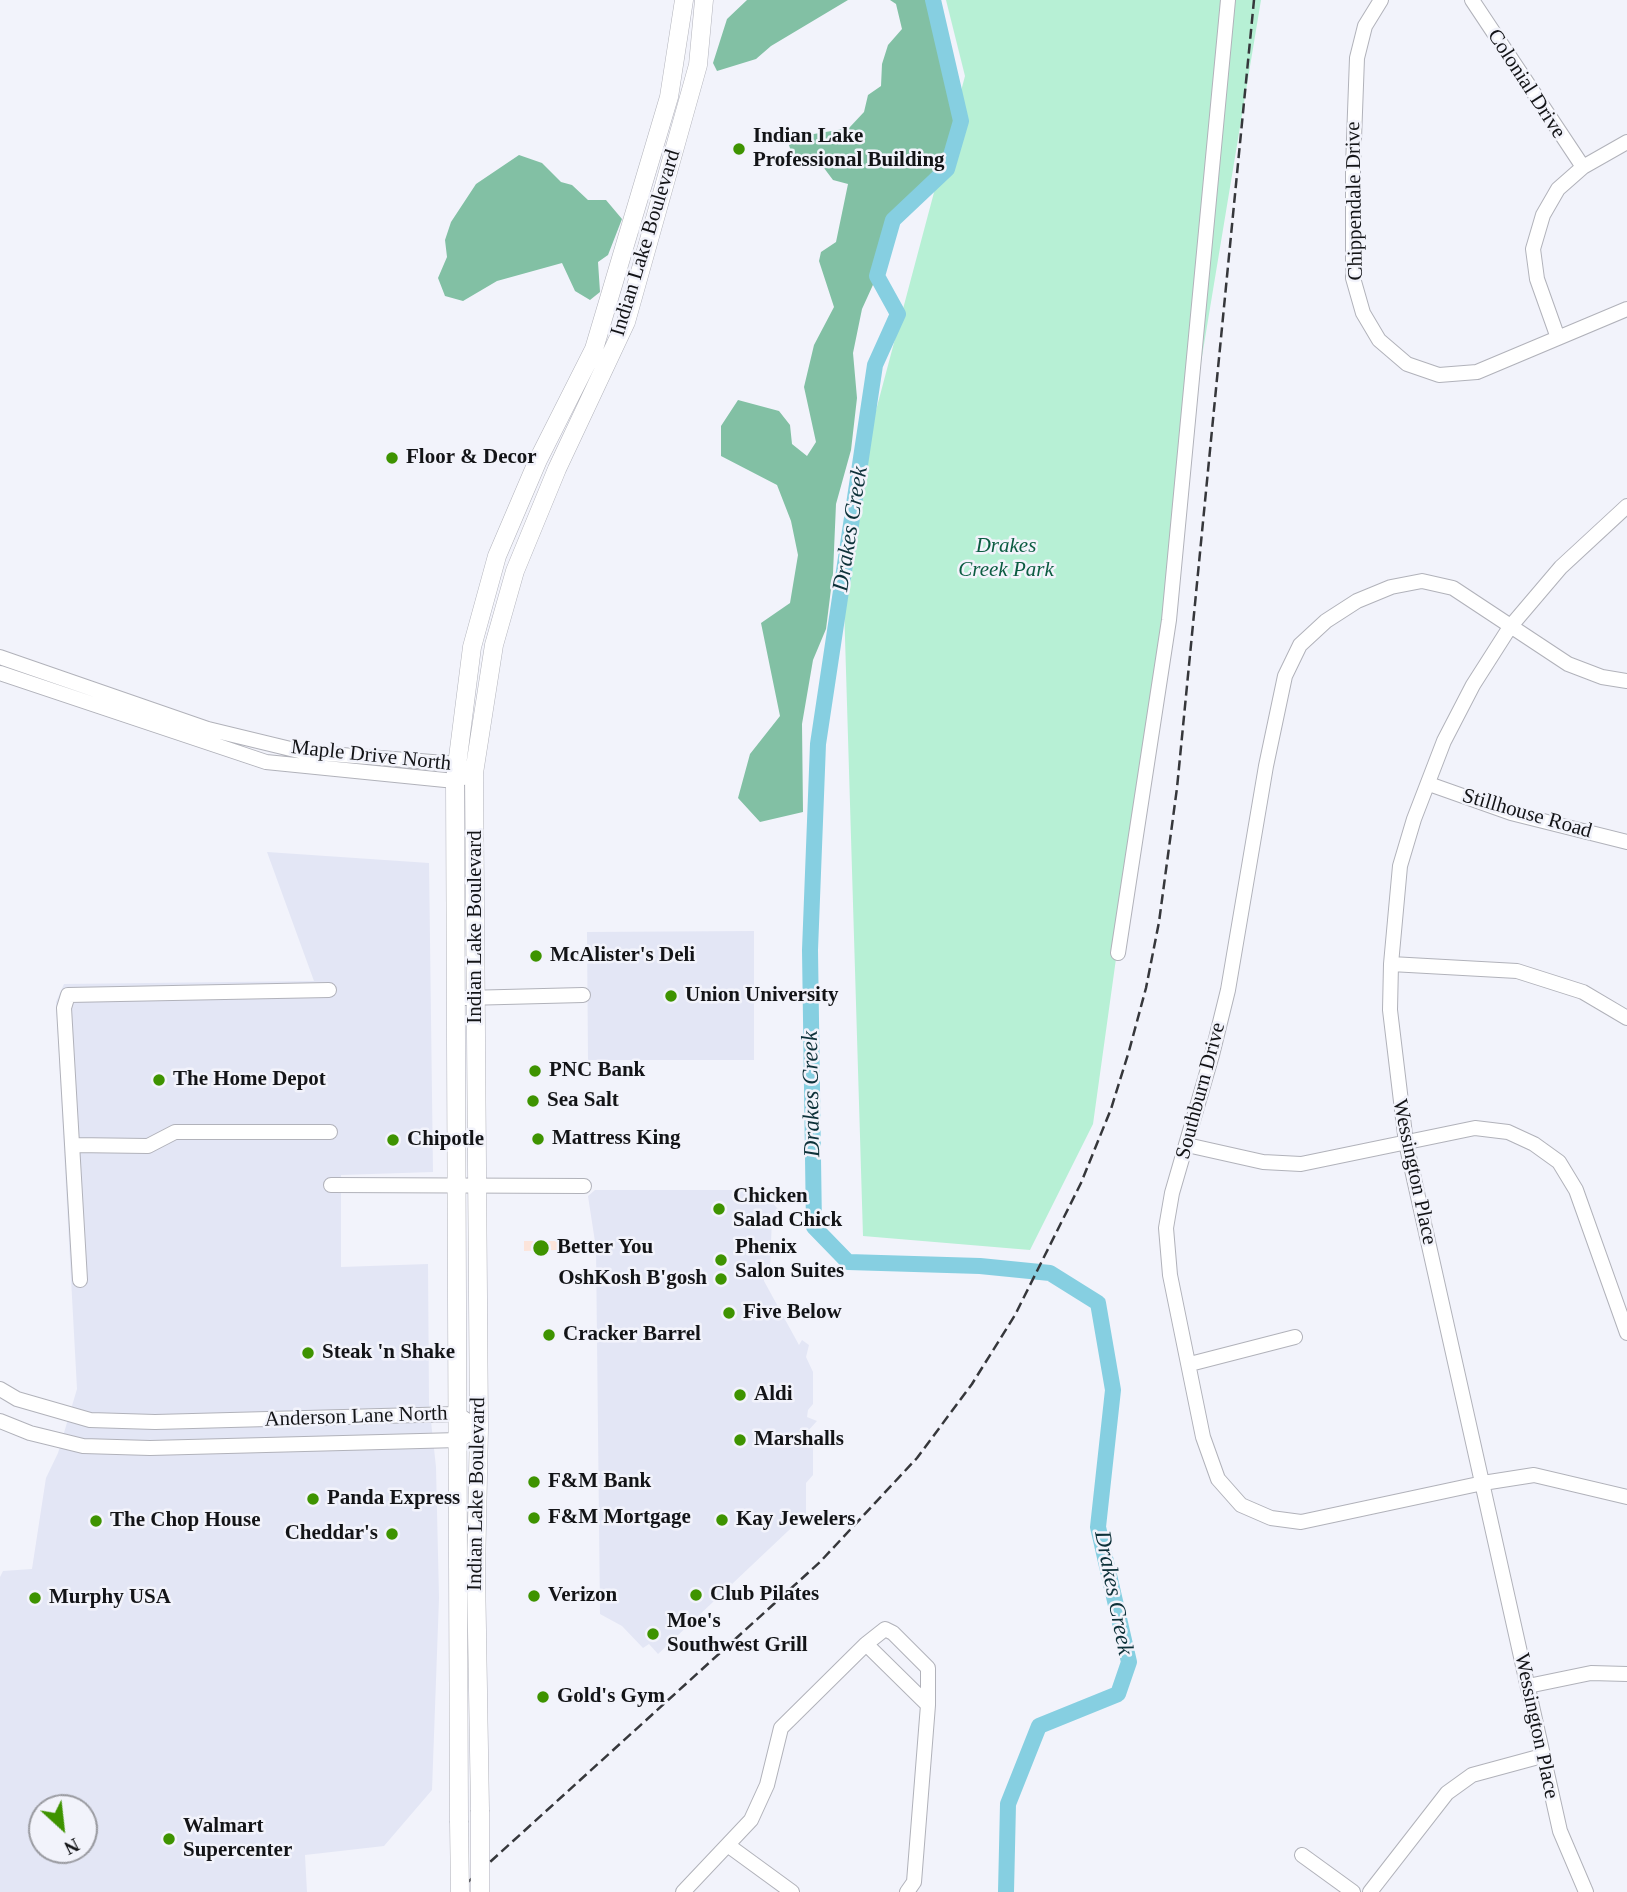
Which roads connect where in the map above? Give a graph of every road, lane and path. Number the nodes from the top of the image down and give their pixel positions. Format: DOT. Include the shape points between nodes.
graph roads {
  1 [pos="684,0"];
  2 [pos="704,0"];
  3 [pos="1228,0"];
  4 [pos="1381,0"];
  5 [pos="1472,0"];
  6 [pos="1627,142"];
  7 [pos="1583,167"];
  8 [pos="644,183"];
  9 [pos="663,188"];
  10 [pos="1627,309"];
  11 [pos="1558,338"];
  12 [pos="1627,506"];
  13 [pos="1510,627"];
  14 [pos="0,657"];
  15 [pos="0,673"];
  16 [pos="36,677"];
  17 [pos="1627,681"];
  18 [pos="456,773"];
  19 [pos="474,773"];
  20 [pos="1429,784"];
  21 [pos="1627,842"];
  22 [pos="1118,953"];
  23 [pos="1391,964"];
  24 [pos="329,990"];
  25 [pos="583,995"];
  26 [pos="475,996"];
  27 [pos="455,1000"];
  28 [pos="1627,1018"];
  29 [pos="330,1132"];
  30 [pos="1406,1143"];
  31 [pos="73,1144"];
  32 [pos="1186,1145"];
  33 [pos="331,1185"];
  34 [pos="456,1186"];
  35 [pos="475,1186"];
  36 [pos="584,1186"];
  37 [pos="80,1280"];
  38 [pos="1627,1333"];
  39 [pos="1296,1337"];
  40 [pos="1190,1364"];
  41 [pos="0,1389"];
  42 [pos="457,1414"];
  43 [pos="0,1421"];
  44 [pos="479,1428"];
  45 [pos="459,1440"];
  46 [pos="1483,1483"];
  47 [pos="1627,1497"];
  48 [pos="866,1644"];
  49 [pos="1627,1674"];
  50 [pos="1528,1686"];
  51 [pos="928,1705"];
  52 [pos="1542,1756"];
  53 [pos="729,1846"];
  54 [pos="1302,1855"];
  55 [pos="1583,1891"];
  56 [pos="460,1892"];
  57 [pos="480,1892"];
  58 [pos="683,1892"];
  59 [pos="792,1892"];
  60 [pos="907,1892"];
  61 [pos="1353,1892"];
  62 [pos="1370,1892"];
  1 -- 8 [label="main road, Indian Lake Boulevard" via="675,71"];
  2 -- 9 [label="main road, Indian Lake Boulevard" via="698,65"];
  3 -- 22 [label="street" via="1169,620"];
  4 -- 11 [label="street, Chippendale Drive" via="1365,26 1357,58 1353,278 1363,313 1379,340 1407,364 1439,375 1477,372"];
  5 -- 7 [label="street, Colonial Drive"];
  6 -- 7 [label="street"];
  7 -- 11 [label="street" via="1559,189 1543,215 1533,249 1537,279"];
  8 -- 9 [label="main road"];
  8 -- 18 [label="main road, Indian Lake Boulevard" via="594,349 538,460 497,556 472,647"];
  9 -- 19 [label="main road, Indian Lake Boulevard" via="626,322 514,571 494,645"];
  10 -- 11 [label="street, Chippendale Drive"];
  12 -- 13 [label="street, Wessington Place" via="1561,567"];
  13 -- 17 [label="street, Southburn Drive" via="1568,664"];
  13 -- 20 [label="street, Wessington Place" via="1472,685"];
  13 -- 32 [label="street, Southburn Drive" via="1454,588 1422,581 1357,601 1300,645 1285,676 1227,990"];
  14 -- 16 [label="street, Maple Drive North"];
  15 -- 16 [label="street, Maple Drive North"];
  16 -- 18 [label="street, Maple Drive North" via="206,734 302,760"];
  18 -- 19 [label="street, Maple Drive North"];
  18 -- 27 [label="main road, Indian Lake Boulevard"];
  19 -- 26 [label="main road, Indian Lake Boulevard"];
  20 -- 21 [label="street, Stillhouse Road" via="1511,813"];
  20 -- 23 [label="street, Wessington Place" via="1400,866"];
  23 -- 28 [label="street" via="1517,971 1583,992"];
  23 -- 30 [label="street, Wessington Place" via="1391,1021"];
  24 -- 31 [label="street" via="68,995 64,1008"];
  25 -- 26 [label="street"];
  26 -- 27 [label="street"];
  26 -- 35 [label="main road, Indian Lake Boulevard"];
  27 -- 34 [label="main road, Indian Lake Boulevard"];
  29 -- 31 [label="street" via="175,1132 148,1146"];
  30 -- 32 [label="street" via="1301,1164 1263,1162"];
  30 -- 38 [label="street" via="1475,1128 1508,1132 1559,1162 1576,1190"];
  30 -- 46 [label="street, Wessington Place"];
  31 -- 37 [label="street"];
  32 -- 40 [label="street, Southburn Drive" via="1166,1228 1170,1275"];
  33 -- 34 [label="street"];
  34 -- 35 [label="street"];
  34 -- 42 [label="main road, Indian Lake Boulevard"];
  35 -- 36 [label="street"];
  35 -- 44 [label="main road, Indian Lake Boulevard"];
  39 -- 40 [label="street"];
  40 -- 46 [label="street, Southburn Drive" via="1203,1437 1218,1479 1241,1505 1271,1518 1301,1522 1338,1516"];
  41 -- 42 [label="street, Anderson Lane North" via="17,1399 90,1420"];
  42 -- 44 [label="street, Anderson Lane North"];
  42 -- 45 [label="main road, Indian Lake Boulevard"];
  43 -- 45 [label="street, Anderson Lane North" via="83,1446"];
  44 -- 45 [label="street, Anderson Lane North"];
  44 -- 57 [label="main road, Indian Lake Boulevard, bridge"];
  45 -- 56 [label="main road, Indian Lake Boulevard, bridge"];
  46 -- 47 [label="street, Southburn Drive" via="1534,1475"];
  46 -- 50 [label="street, Wessington Place"];
  48 -- 51 [label="street"];
  48 -- 51 [label="street" via="885,1629 893,1633 928,1668"];
  48 -- 53 [label="street" via="781,1728 767,1785 751,1820"];
  49 -- 50 [label="street" via="1591,1673"];
  50 -- 52 [label="street, Wessington Place"];
  51 -- 60 [label="street" via="914,1882"];
  52 -- 55 [label="street, Wessington Place" via="1560,1831"];
  52 -- 62 [label="street" via="1472,1774 1447,1793"];
  53 -- 58 [label="street"];
  53 -- 59 [label="street"];
  54 -- 61 [label="street"];
}
